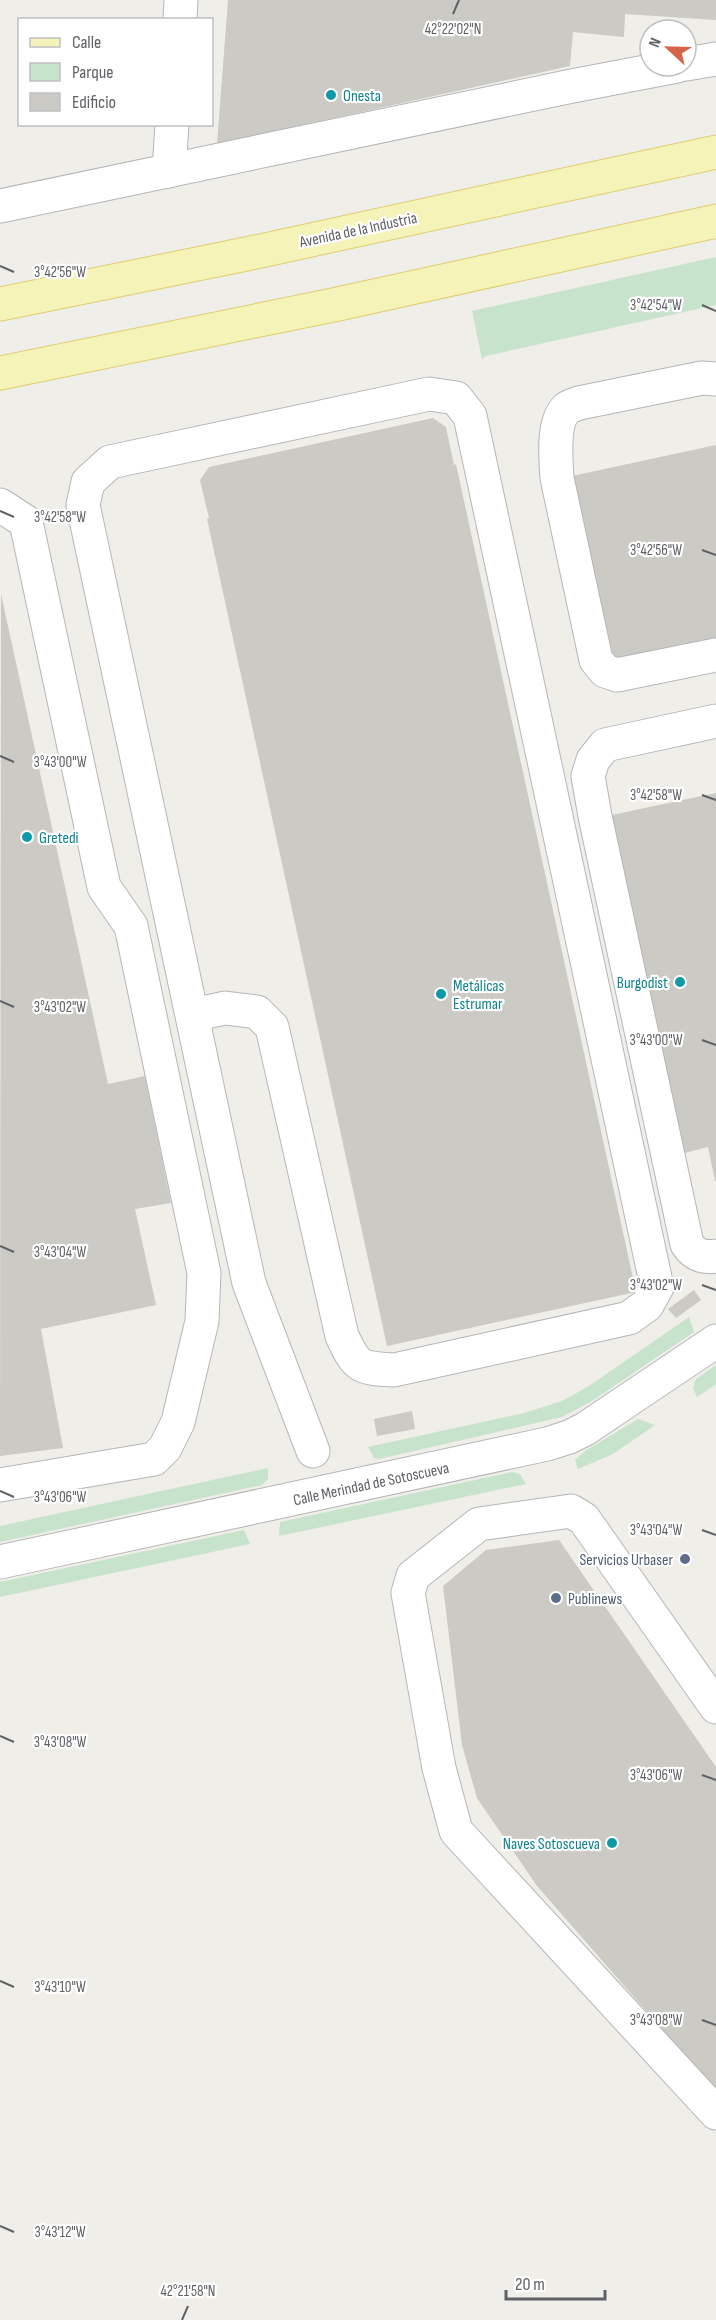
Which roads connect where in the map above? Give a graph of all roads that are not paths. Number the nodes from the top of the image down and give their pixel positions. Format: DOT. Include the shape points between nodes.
graph roads {
  1 [pos="181,0"];
  2 [pos="180,18"];
  3 [pos="716,59"];
  4 [pos="698,62"];
  5 [pos="638,73"];
  6 [pos="172,126"];
  7 [pos="716,152"];
  8 [pos="169,171"];
  9 [pos="0,206"];
  10 [pos="716,221"];
  11 [pos="0,304"];
  12 [pos="0,373"];
  13 [pos="716,379"];
  14 [pos="0,505"];
  15 [pos="716,655"];
  16 [pos="716,721"];
  17 [pos="193,1015"];
  18 [pos="716,1256"];
  19 [pos="716,1341"];
  20 [pos="313,1451"];
  21 [pos="0,1485"];
  22 [pos="0,1562"];
  23 [pos="716,1707"];
  24 [pos="716,2113"];
  1 -- 2 [label="street"];
  3 -- 4 [label="street"];
  5 -- 8 [label="street"];
  6 -- 8 [label="street"];
  7 -- 11 [label="main road, Avenida de la Industria"];
  8 -- 9 [label="street"];
  10 -- 12 [label="main road"];
  13 -- 15 [label="street" via="702,378 567,408 557,422 556,468 596,660 605,671 617,675"];
  14 -- 21 [label="street" via="26,522 104,887 131,926 204,1273 202,1321 178,1422 165,1448 154,1459"];
  16 -- 18 [label="street" via="605,745 593,760 588,776 687,1244 699,1255"];
  17 -- 17 [label="street" via="83,506 88,482 110,462 429,394 456,398 470,416 657,1287 647,1305 630,1318 394,1370 369,1369 353,1360 342,1336 272,1027 257,1012 225,1008"];
  17 -- 20 [label="street" via="249,1283"];
  19 -- 22 [label="street, Calle Merindad de Sotoscueva" via="585,1429 548,1444"];
  23 -- 24 [label="street" via="584,1519 558,1499 479,1524 413,1576 408,1593 439,1768 456,1831"];
}
